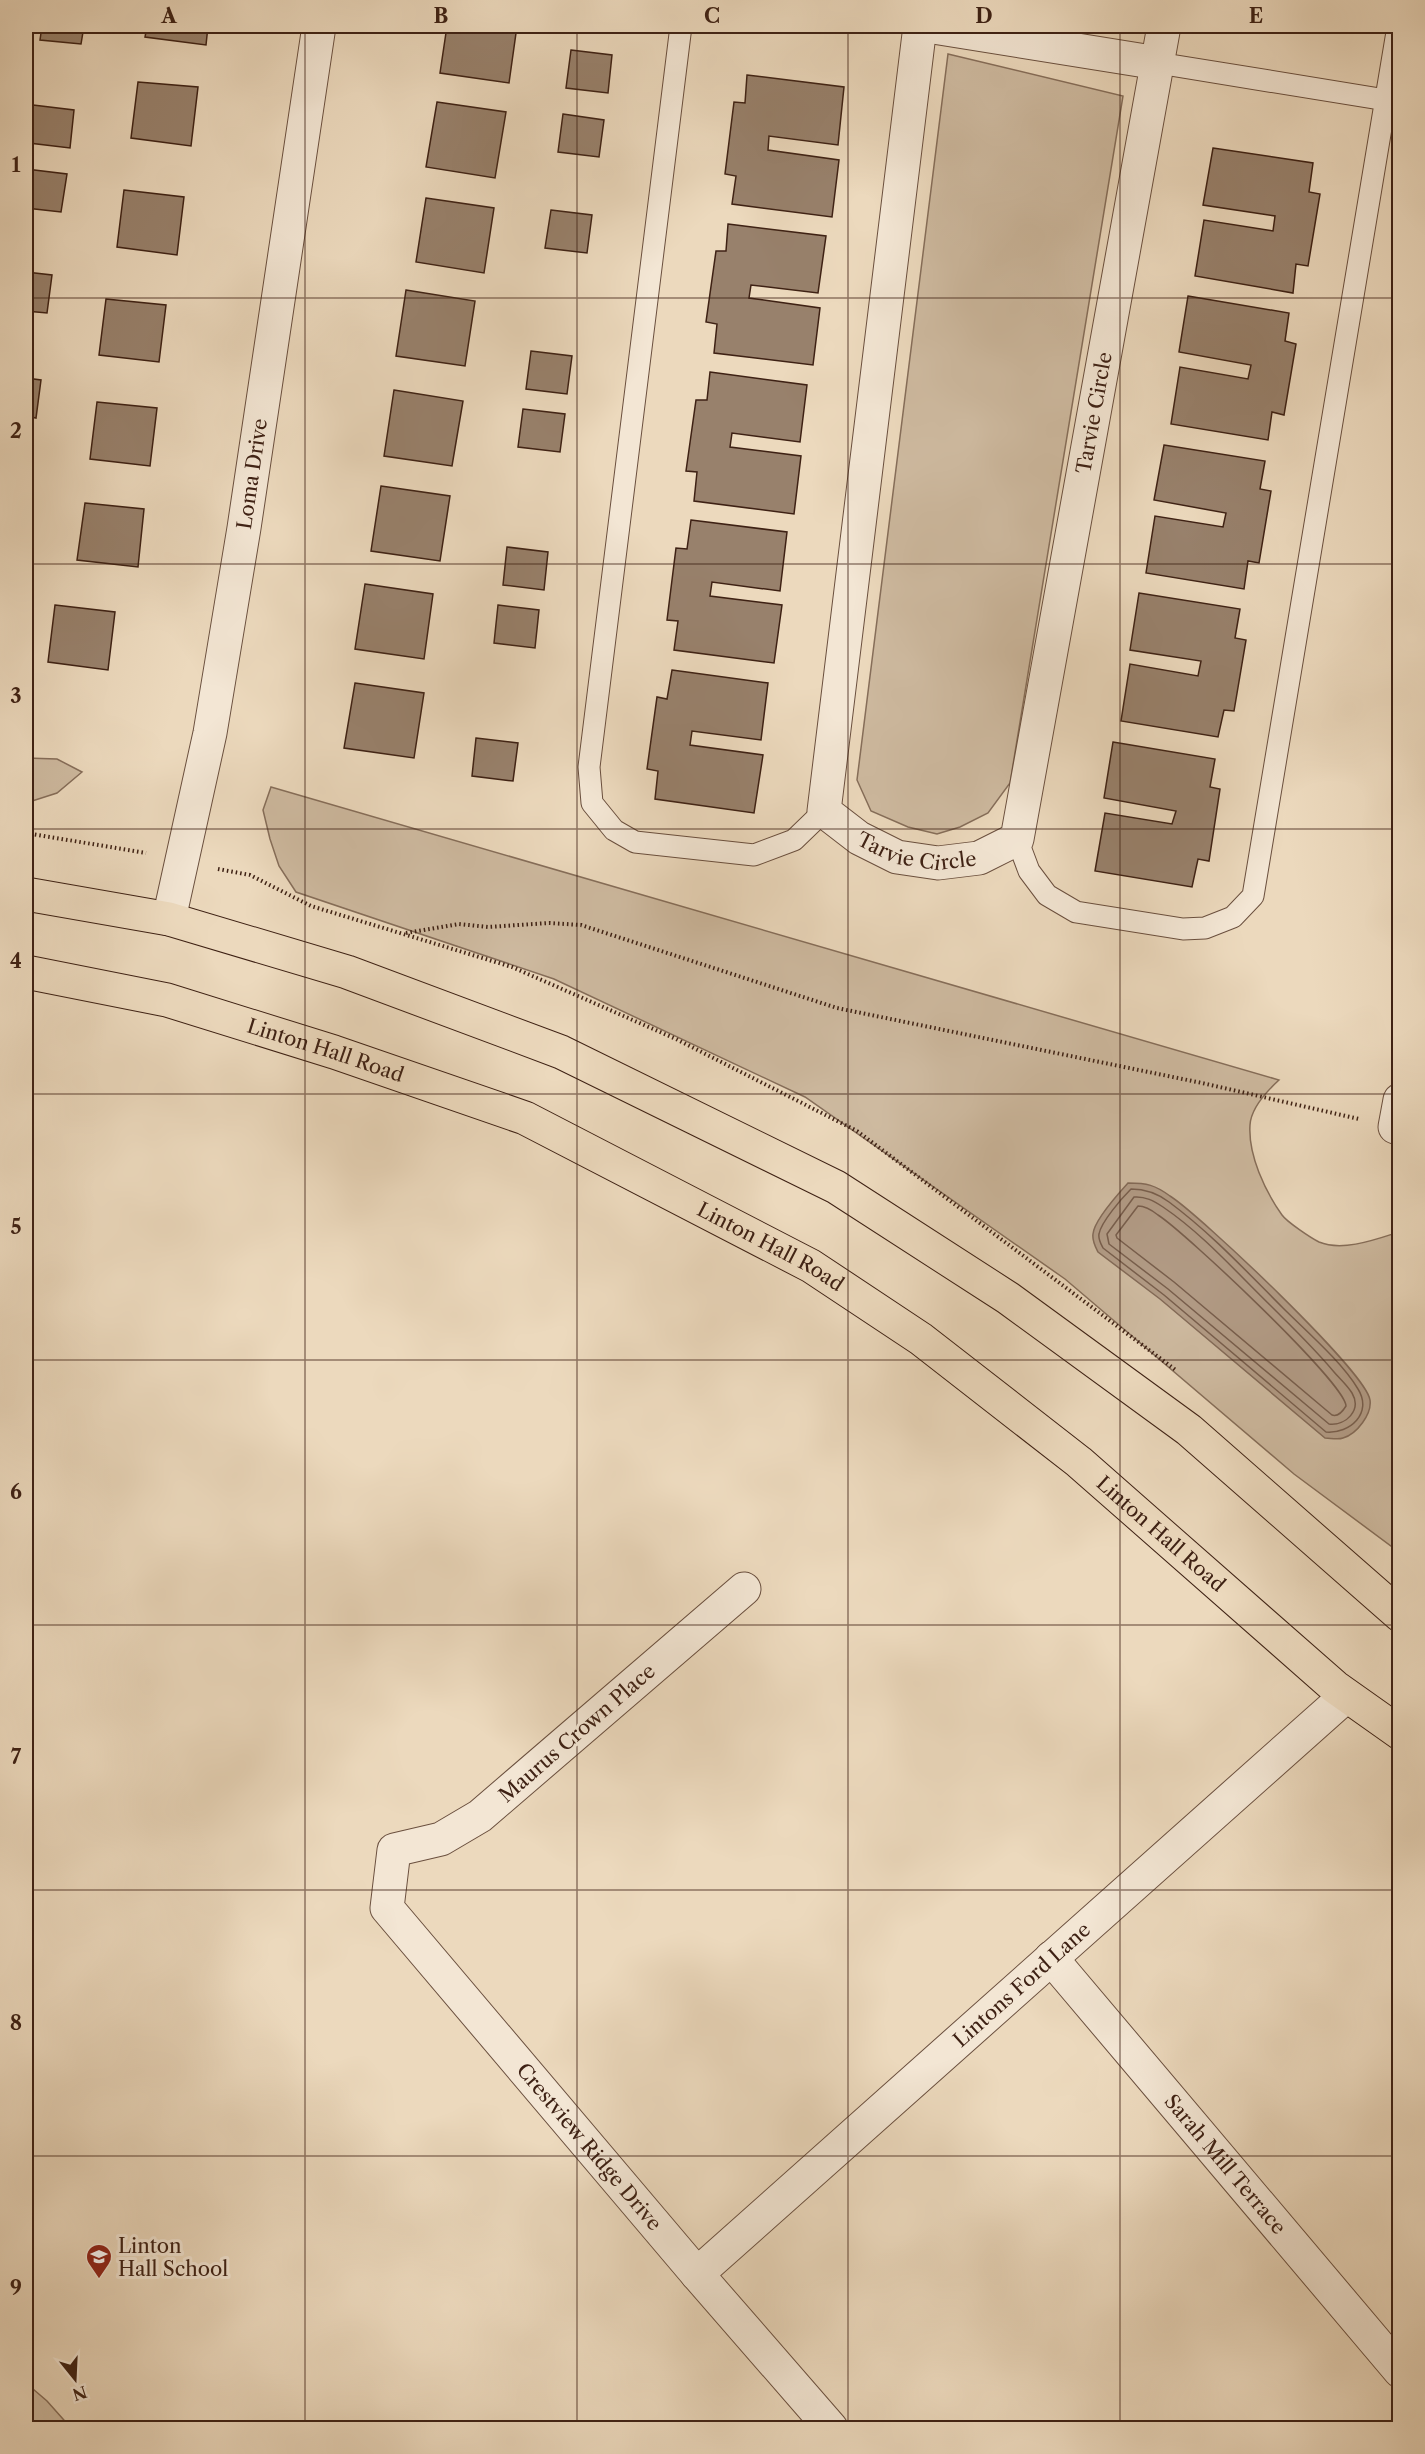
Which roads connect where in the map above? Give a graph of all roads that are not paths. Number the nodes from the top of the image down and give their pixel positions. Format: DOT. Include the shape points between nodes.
graph roads {
  1 [pos="319,26"];
  2 [pos="681,26"];
  3 [pos="920,26"];
  4 [pos="927,26"];
  5 [pos="1164,26"];
  6 [pos="1398,26"];
  7 [pos="1158,63"];
  8 [pos="1386,100"];
  9 [pos="824,811"];
  10 [pos="1017,839"];
  11 [pos="26,894"];
  12 [pos="169,919"];
  13 [pos="26,972"];
  14 [pos="744,1589"];
  15 [pos="1400,1615"];
  16 [pos="1346,1696"];
  17 [pos="1400,1733"];
  18 [pos="394,1850"];
  19 [pos="1051,1958"];
  20 [pos="697,2274"];
  21 [pos="1400,2371"];
  22 [pos="831,2428"];
  1 -- 12 [label="street, Loma Drive" via="210,733"];
  2 -- 9 [label="lane" via="589,767 592,804 614,830 635,842 754,855 794,840"];
  3 -- 9 [label="street"];
  4 -- 7 [label="street"];
  5 -- 7 [label="street, Tarvie Circle"];
  6 -- 8 [label="lane"];
  7 -- 8 [label="lane"];
  7 -- 10 [label="street, Tarvie Circle"];
  8 -- 10 [label="lane" via="1253,896 1233,917 1205,928 1183,929 1076,912 1047,895 1029,871"];
  9 -- 10 [label="street, Tarvie Circle" via="859,838 897,857 938,863 979,858"];
  11 -- 12 [label="main road"];
  12 -- 15 [label="main road" via="347,972 561,1052 836,1187 1008,1298 1189,1430"];
  13 -- 16 [label="main road, Linton Hall Road" via="167,1000 525,1118 810,1266 921,1339 1079,1462"];
  14 -- 18 [label="street, Maurus Crown Place" via="480,1816 441,1839"];
  16 -- 17 [label="main road, Linton Hall Road"];
  16 -- 19 [label="street, Lintons Ford Lane"];
  18 -- 20 [label="street, Crestview Ridge Drive" via="387,1908"];
  19 -- 20 [label="street, Lintons Ford Lane"];
  19 -- 21 [label="street, Sarah Mill Terrace"];
  20 -- 22 [label="street, Crestview Ridge Drive"];
}
